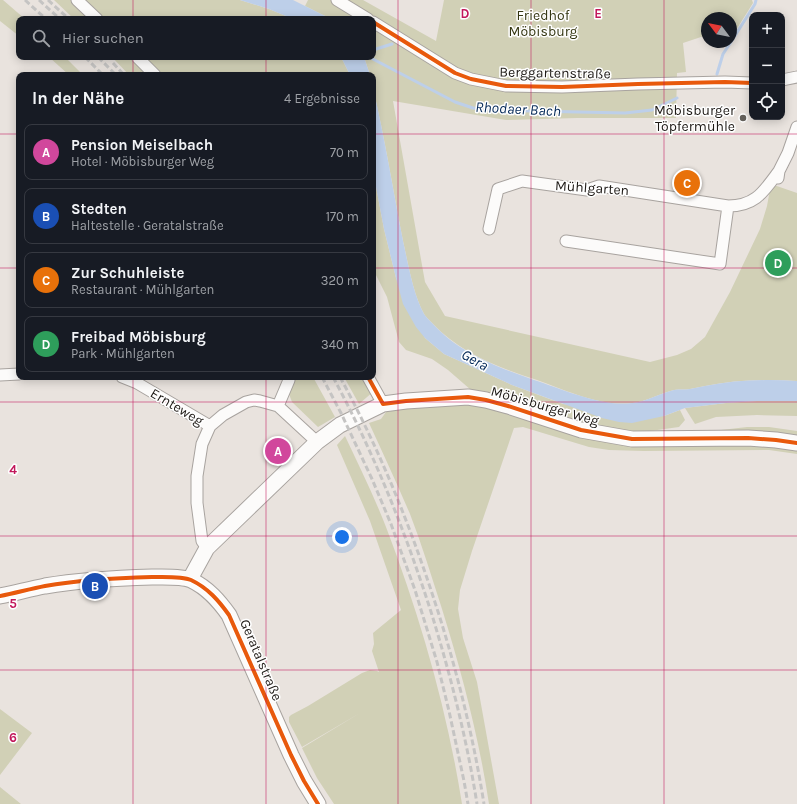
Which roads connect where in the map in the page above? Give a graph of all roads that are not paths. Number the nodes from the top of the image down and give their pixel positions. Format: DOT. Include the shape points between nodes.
graph roads {
  1 [pos="77,0"];
  2 [pos="337,0"];
  3 [pos="94,16"];
  4 [pos="363,16"];
  5 [pos="376,24"];
  6 [pos="140,60"];
  7 [pos="152,72"];
  8 [pos="797,77"];
  9 [pos="785,79"];
  10 [pos="749,83"];
  11 [pos="797,127"];
  12 [pos="728,206"];
  13 [pos="489,229"];
  14 [pos="566,241"];
  15 [pos="16,374"];
  16 [pos="0,375"];
  17 [pos="130,380"];
  18 [pos="289,380"];
  19 [pos="370,380"];
  20 [pos="383,404"];
  21 [pos="278,406"];
  22 [pos="210,426"];
  23 [pos="317,442"];
  24 [pos="797,443"];
  25 [pos="206,548"];
  26 [pos="190,579"];
  27 [pos="0,596"];
  28 [pos="318,804"];
  1 -- 3 [label="street"];
  2 -- 4 [label="street"];
  5 -- 10 [label="street, Berggartenstraße" via="455,73 506,86"];
  6 -- 7 [label="street"];
  8 -- 9 [label="street"];
  11 -- 12 [label="street, Mühlgarten" via="778,176 751,202"];
  12 -- 13 [label="street, Mühlgarten" via="599,186 587,190 522,181 498,189"];
  12 -- 14 [label="street" via="720,264"];
  15 -- 16 [label="street"];
  17 -- 22 [label="street, Ernteweg"];
  18 -- 21 [label="street"];
  19 -- 20 [label="street"];
  20 -- 23 [label="street, Möbisburger Weg" via="340,425"];
  20 -- 24 [label="street, Möbisburger Weg" via="468,397 508,406 580,430 632,439 748,438"];
  21 -- 22 [label="street" via="254,400 246,402"];
  21 -- 23 [label="street"];
  22 -- 25 [label="street" via="202,444 197,476 197,503 202,541"];
  23 -- 25 [label="street, Möbisburger Weg"];
  25 -- 26 [label="street, Möbisburger Weg"];
  26 -- 27 [label="street, Geratalstraße" via="170,577 96,580 44,586"];
  26 -- 28 [label="street, Geratalstraße" via="206,588 229,615 291,755"];
}
